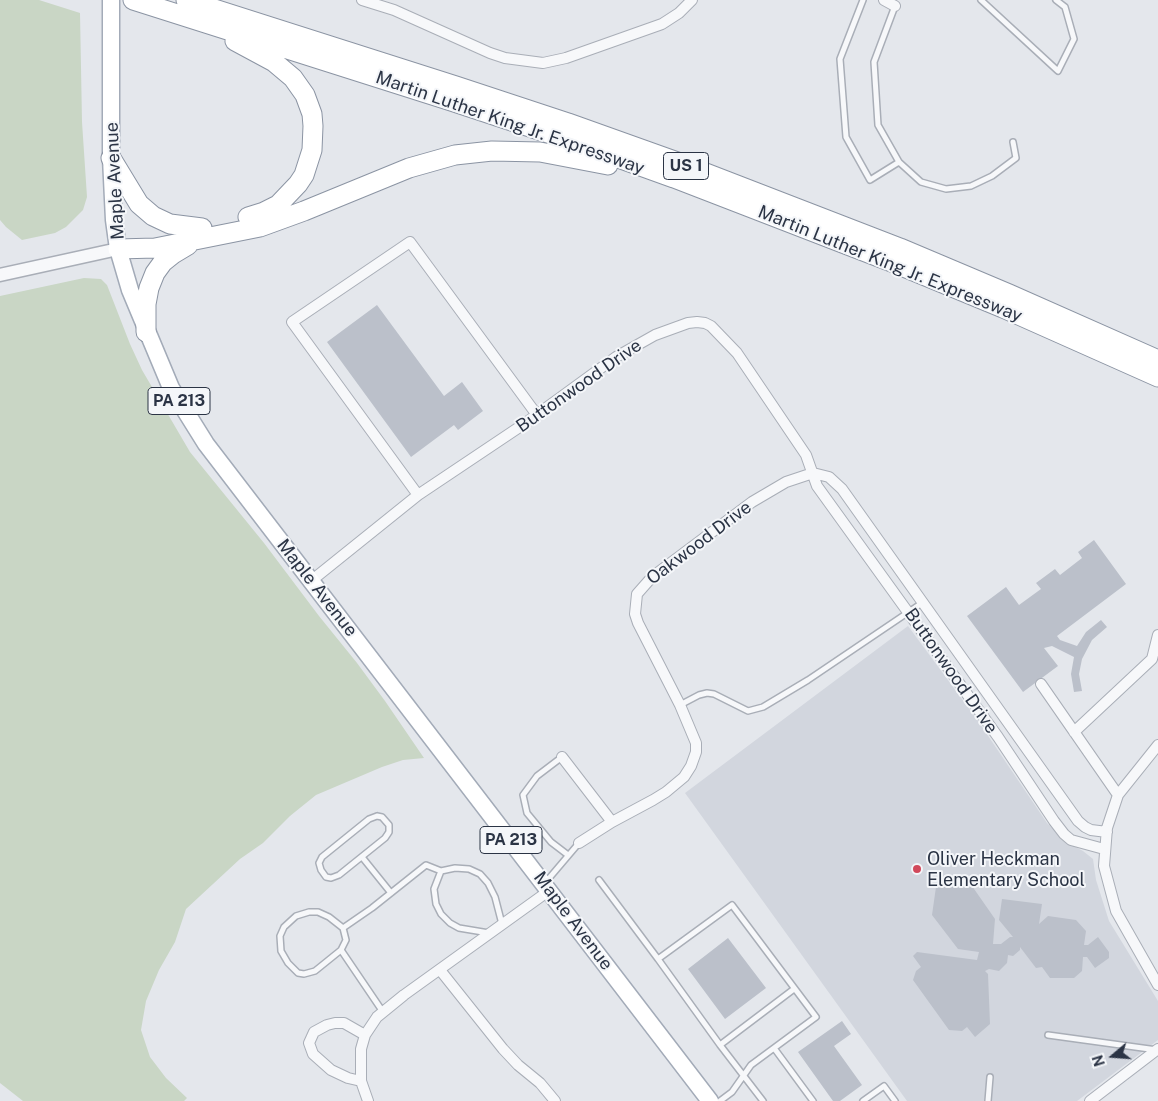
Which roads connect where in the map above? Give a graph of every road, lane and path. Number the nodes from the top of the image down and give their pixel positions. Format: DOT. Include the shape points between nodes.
graph roads {
  1 [pos="111,0"];
  2 [pos="186,0"];
  3 [pos="362,0"];
  4 [pos="692,0"];
  5 [pos="863,0"];
  6 [pos="884,0"];
  7 [pos="981,0"];
  8 [pos="1056,0"];
  9 [pos="137,1"];
  10 [pos="895,6"];
  11 [pos="194,19"];
  12 [pos="1013,142"];
  13 [pos="111,158"];
  14 [pos="899,162"];
  15 [pos="674,178"];
  16 [pos="203,233"];
  17 [pos="118,249"];
  18 [pos="0,275"];
  19 [pos="146,332"];
  20 [pos="1158,360"];
  21 [pos="1158,378"];
  22 [pos="537,415"];
  23 [pos="813,473"];
  24 [pos="418,495"];
  25 [pos="311,581"];
  26 [pos="922,603"];
  27 [pos="909,612"];
  28 [pos="1158,635"];
  29 [pos="1041,684"];
  30 [pos="680,705"];
  31 [pos="1074,732"];
  32 [pos="1158,745"];
  33 [pos="562,757"];
  34 [pos="1118,795"];
  35 [pos="612,822"];
  36 [pos="1107,832"];
  37 [pos="579,843"];
  38 [pos="1104,849"];
  39 [pos="568,855"];
  40 [pos="362,857"];
  41 [pos="441,871"];
  42 [pos="599,880"];
  43 [pos="547,887"];
  44 [pos="390,893"];
  45 [pos="502,925"];
  46 [pos="343,928"];
  47 [pos="490,933"];
  48 [pos="341,950"];
  49 [pos="658,959"];
  50 [pos="440,970"];
  51 [pos="1158,985"];
  52 [pos="794,988"];
  53 [pos="384,1012"];
  54 [pos="365,1035"];
  55 [pos="1048,1035"];
  56 [pos="720,1045"];
  57 [pos="774,1048"];
  58 [pos="1157,1049"];
  59 [pos="744,1075"];
  60 [pos="990,1077"];
  61 [pos="361,1081"];
  62 [pos="368,1101"];
  63 [pos="555,1101"];
  64 [pos="710,1101"];
  65 [pos="720,1101"];
  66 [pos="763,1101"];
  67 [pos="813,1101"];
  68 [pos="863,1101"];
  69 [pos="895,1101"];
  70 [pos="988,1101"];
  71 [pos="1090,1101"];
  1 -- 13 [label="main road, Maple Avenue / PA 213"];
  2 -- 20 [label="highway, Martin Luther King Jr. Expressway / US 1" via="456,86 680,163 900,248"];
  3 -- 4 [label="street" via="394,10 490,53 543,63 662,24"];
  5 -- 14 [label="lane" via="840,59 846,137 870,180"];
  6 -- 10 [label="street"];
  7 -- 8 [label="lane" via="1058,71 1074,39 1065,7"];
  9 -- 11 [label="highway, Martin Luther King Jr. Expressway / US 1"];
  10 -- 14 [label="lane" via="874,62 878,125"];
  11 -- 15 [label="highway, Martin Luther King Jr. Expressway / US 1" via="461,104"];
  11 -- 16 [label="highway" via="274,62 294,78 305,95 313,126 312,150 304,174 285,200 264,212"];
  12 -- 14 [label="lane" via="1016,158 992,176 971,186 946,189 921,182"];
  13 -- 16 [label="highway" via="139,204 153,216"];
  13 -- 17 [label="main road, Maple Avenue / PA 213"];
  15 -- 16 [label="highway" via="540,152 473,152 409,168 260,227"];
  15 -- 21 [label="highway, Martin Luther King Jr. Expressway / US 1" via="894,263"];
  16 -- 17 [label="highway" via="155,248"];
  16 -- 19 [label="highway" via="163,262 155,273 146,304"];
  17 -- 18 [label="street"];
  17 -- 19 [label="main road, Maple Avenue / PA 213"];
  19 -- 25 [label="main road, Maple Avenue / PA 213" via="171,388 206,444"];
  22 -- 23 [label="street, Buttonwood Drive" via="632,347 688,323 705,323 737,353 806,455"];
  22 -- 24 [label="street, Buttonwood Drive"];
  22 -- 24 [label="street" via="410,242 292,322"];
  23 -- 26 [label="street, Buttonwood Drive" via="829,476 842,489"];
  23 -- 27 [label="street, Buttonwood Drive" via="817,486"];
  23 -- 30 [label="street, Oakwood Drive" via="786,482 752,502 652,577 637,594 635,614 638,623"];
  24 -- 25 [label="street, Buttonwood Drive"];
  25 -- 43 [label="main road, Maple Avenue / PA 213"];
  26 -- 27 [label="lane"];
  26 -- 36 [label="street, Buttonwood Drive" via="1078,821 1091,830"];
  27 -- 30 [label="lane" via="762,708 748,711 707,693"];
  27 -- 38 [label="street, Buttonwood Drive" via="1054,822 1072,840"];
  28 -- 31 [label="street" via="1152,659"];
  29 -- 31 [label="street"];
  30 -- 35 [label="street, Oakwood Drive" via="696,743 691,766 684,777 666,792"];
  31 -- 34 [label="street"];
  32 -- 34 [label="street"];
  33 -- 35 [label="street"];
  33 -- 39 [label="lane" via="537,776 523,794 527,813 551,842"];
  34 -- 36 [label="street"];
  35 -- 37 [label="street, Oakwood Drive"];
  36 -- 38 [label="street"];
  37 -- 39 [label="lane"];
  38 -- 51 [label="street" via="1104,866 1116,911"];
  39 -- 43 [label="lane"];
  40 -- 40 [label="lane" via="389,832 389,825 382,817 369,819 322,857 319,863 326,877 331,878"];
  40 -- 44 [label="lane"];
  41 -- 44 [label="lane" via="426,864"];
  41 -- 45 [label="lane" via="469,869 480,874 495,897"];
  41 -- 47 [label="lane" via="434,889 441,914 458,928"];
  42 -- 49 [label="lane"];
  43 -- 45 [label="street"];
  43 -- 64 [label="main road, Maple Avenue / PA 213"];
  44 -- 46 [label="lane"];
  45 -- 47 [label="street"];
  46 -- 48 [label="lane" via="346,940"];
  46 -- 48 [label="lane" via="329,917 309,912 296,916 280,936 281,951 298,973 315,971"];
  47 -- 50 [label="street"];
  48 -- 53 [label="lane"];
  49 -- 52 [label="lane" via="732,905"];
  49 -- 56 [label="lane"];
  50 -- 53 [label="street"];
  50 -- 63 [label="street" via="503,1049"];
  52 -- 56 [label="lane"];
  52 -- 57 [label="lane" via="816,1017"];
  53 -- 54 [label="street" via="370,1025"];
  54 -- 61 [label="street" via="361,1049"];
  54 -- 61 [label="street" via="344,1023 335,1023 314,1032 309,1043 316,1058 331,1070"];
  55 -- 58 [label="lane"];
  56 -- 59 [label="lane"];
  57 -- 59 [label="lane" via="751,1065"];
  57 -- 67 [label="lane"];
  58 -- 71 [label="street"];
  59 -- 65 [label="lane" via="732,1092"];
  59 -- 66 [label="lane"];
  60 -- 70 [label="lane"];
  61 -- 62 [label="street"];
  68 -- 69 [label="lane" via="884,1086"];
}
